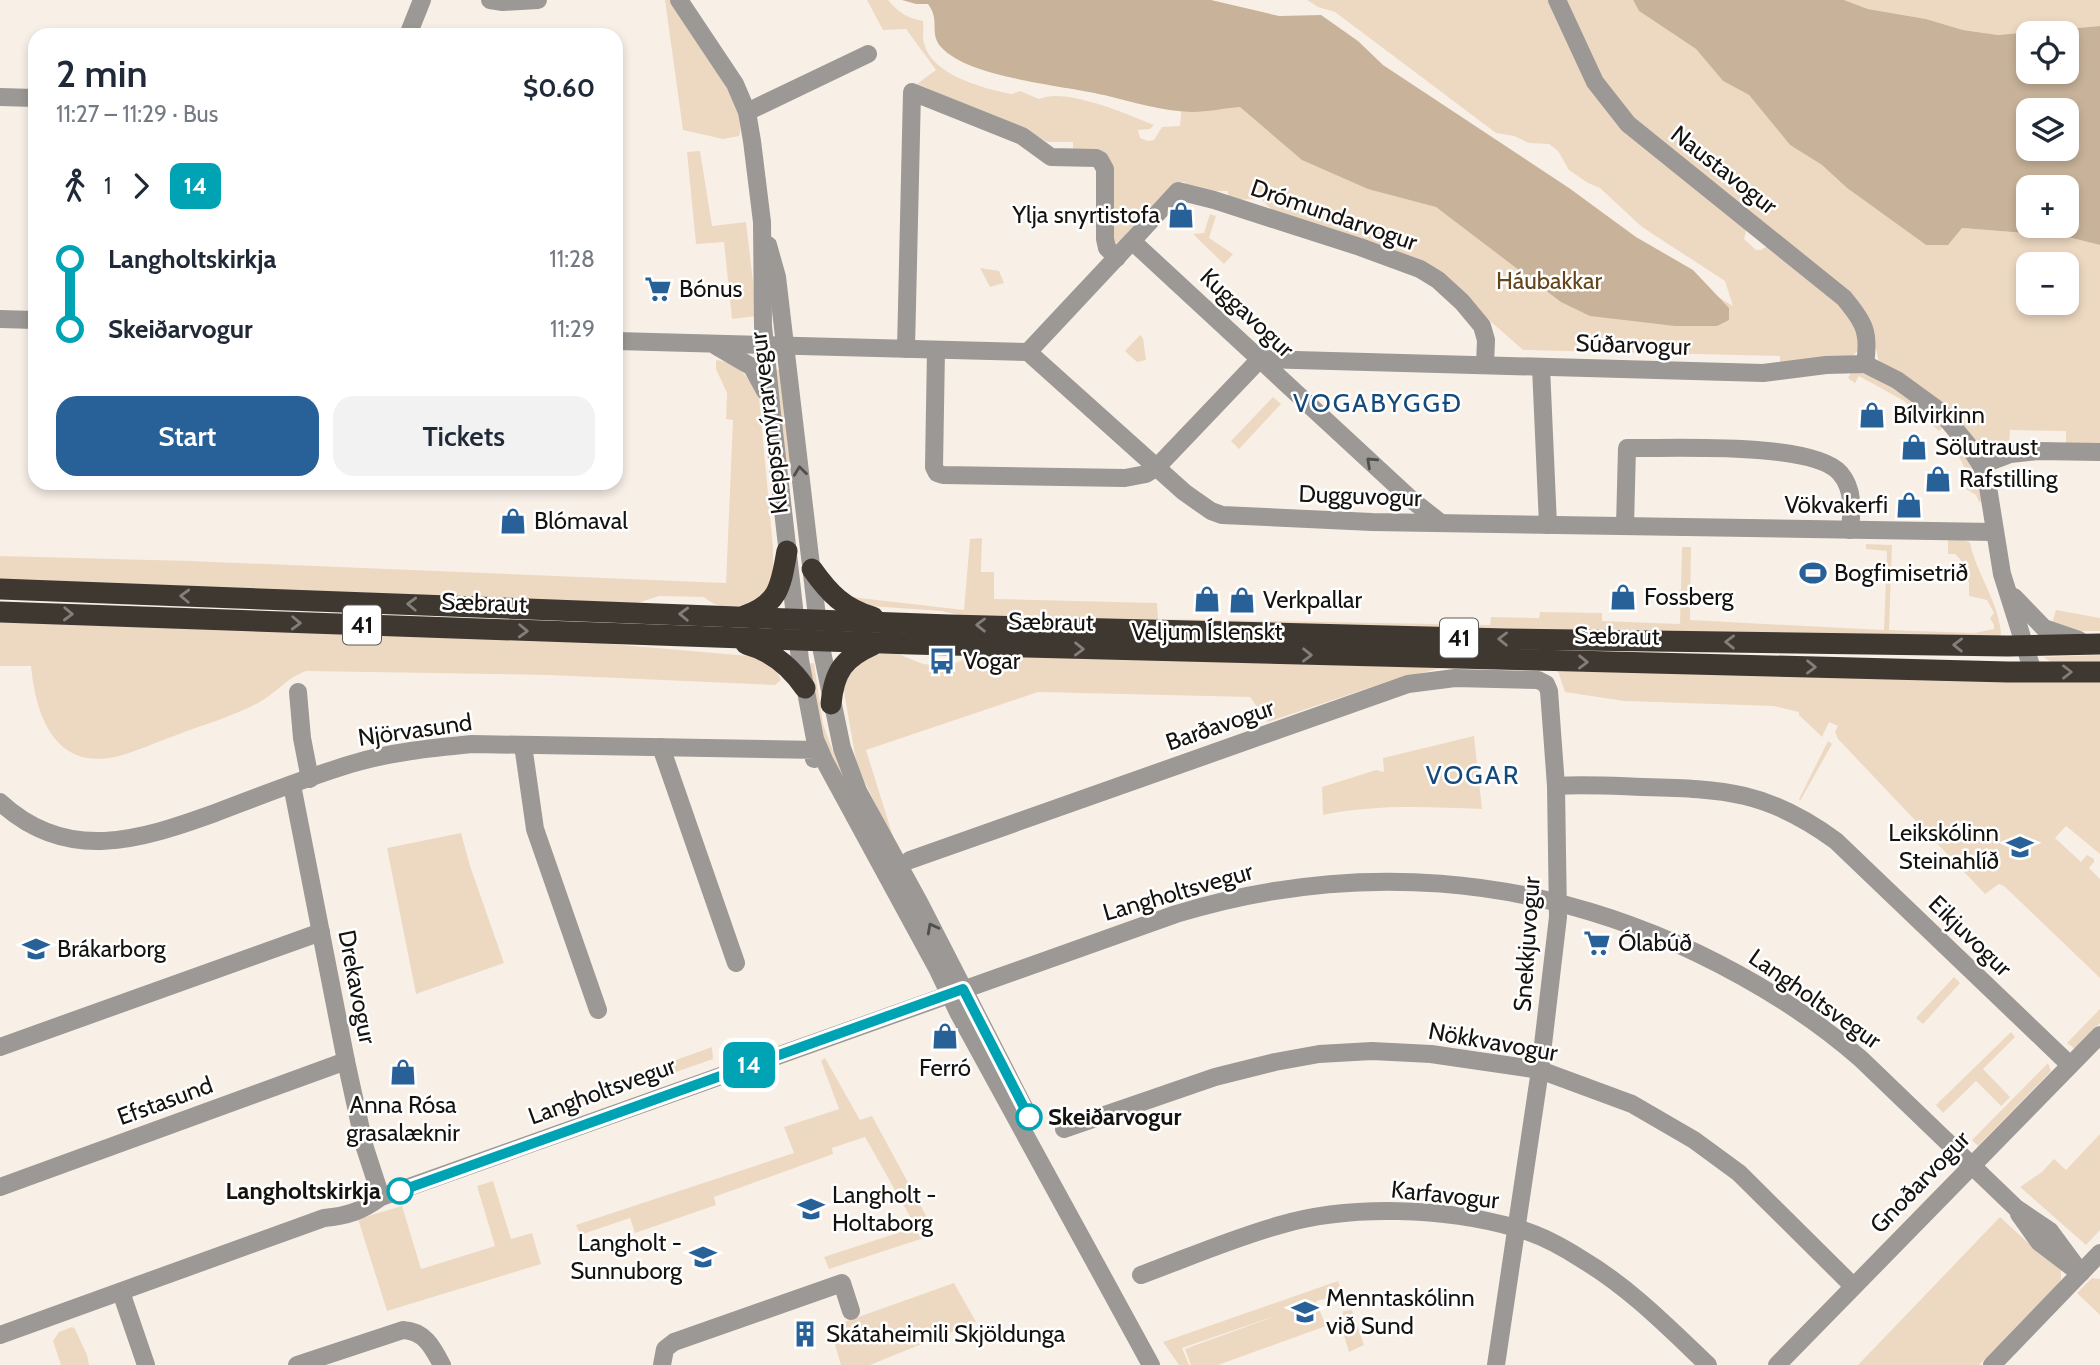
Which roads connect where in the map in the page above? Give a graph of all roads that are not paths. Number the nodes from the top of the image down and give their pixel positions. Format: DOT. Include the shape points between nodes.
graph roads {
  1 [pos="422,0"];
  2 [pos="490,0"];
  3 [pos="538,0"];
  4 [pos="679,0"];
  5 [pos="1557,0"];
  6 [pos="411,28"];
  7 [pos="868,54"];
  8 [pos="0,97"];
  9 [pos="28,98"];
  10 [pos="747,112"];
  11 [pos="762,222"];
  12 [pos="1132,241"];
  13 [pos="1117,258"];
  14 [pos="0,319"];
  15 [pos="28,320"];
  16 [pos="623,341"];
  17 [pos="713,344"];
  18 [pos="765,346"];
  19 [pos="785,346"];
  20 [pos="906,349"];
  21 [pos="936,350"];
  22 [pos="1028,352"];
  23 [pos="1260,359"];
  24 [pos="1865,364"];
  25 [pos="1485,365"];
  26 [pos="1541,367"];
  27 [pos="772,414"];
  28 [pos="2100,452"];
  29 [pos="1980,465"];
  30 [pos="1157,467"];
  31 [pos="1441,523"];
  32 [pos="1548,525"];
  33 [pos="1625,526"];
  34 [pos="1850,530"];
  35 [pos="1994,532"];
  36 [pos="787,551"];
  37 [pos="812,569"];
  38 [pos="0,589"];
  39 [pos="2009,592"];
  40 [pos="0,612"];
  41 [pos="741,617"];
  42 [pos="892,623"];
  43 [pos="796,630"];
  44 [pos="819,631"];
  45 [pos="724,638"];
  46 [pos="877,643"];
  47 [pos="2097,644"];
  48 [pos="2026,646"];
  49 [pos="2033,672"];
  50 [pos="2100,672"];
  51 [pos="805,688"];
  52 [pos="1549,691"];
  53 [pos="298,692"];
  54 [pos="831,704"];
  55 [pos="523,746"];
  56 [pos="661,747"];
  57 [pos="819,750"];
  58 [pos="310,779"];
  59 [pos="292,785"];
  60 [pos="1556,786"];
  61 [pos="0,802"];
  62 [pos="910,860"];
  63 [pos="1558,901"];
  64 [pos="321,932"];
  65 [pos="913,938"];
  66 [pos="736,963"];
  67 [pos="923,969"];
  68 [pos="956,992"];
  69 [pos="598,1010"];
  70 [pos="2100,1035"];
  71 [pos="0,1047"];
  72 [pos="346,1061"];
  73 [pos="2070,1065"];
  74 [pos="1540,1070"];
  75 [pos="1064,1129"];
  76 [pos="1971,1165"];
  77 [pos="0,1187"];
  78 [pos="381,1198"];
  79 [pos="1517,1228"];
  80 [pos="2100,1253"];
  81 [pos="2081,1273"];
  82 [pos="1141,1275"];
  83 [pos="1853,1286"];
  84 [pos="116,1294"];
  85 [pos="851,1311"];
  86 [pos="0,1335"];
  87 [pos="135,1365"];
  88 [pos="146,1365"];
  89 [pos="297,1365"];
  90 [pos="442,1365"];
  91 [pos="662,1365"];
  92 [pos="1151,1365"];
  93 [pos="1163,1365"];
  94 [pos="1496,1365"];
  95 [pos="1709,1365"];
  96 [pos="1777,1365"];
  97 [pos="1992,1365"];
  1 -- 6 [label="street"];
  2 -- 3 [label="street"];
  4 -- 10 [label="street, Kleppsmýrarvegur" via="735,84"];
  5 -- 24 [label="street, Naustavogur" via="1590,72 1628,124 1844,298 1864,326"];
  7 -- 10 [label="street"];
  8 -- 9 [label="street"];
  10 -- 11 [label="street, Kleppsmýrarvegur"];
  11 -- 18 [label="street, Kleppsmýrarvegur"];
  11 -- 19 [label="street, Kleppsmýrarvegur" via="777,277"];
  12 -- 13 [label="street"];
  12 -- 23 [label="street, Kuggavogur"];
  12 -- 25 [label="street, Drómundarvogur" via="1178,191 1360,247 1420,269 1462,302 1485,332"];
  13 -- 20 [label="street" via="1105,239 1105,169 1100,160 1051,157 1022,136 912,92"];
  13 -- 22 [label="street"];
  14 -- 15 [label="street"];
  16 -- 17 [label="street"];
  17 -- 18 [label="street"];
  17 -- 27 [label="street" via="752,368 764,385"];
  18 -- 19 [label="street"];
  18 -- 27 [label="street, Kleppsmýrarvegur"];
  19 -- 20 [label="street"];
  37 -- 19 [label="street, Kleppsmýrarvegur, one-way"];
  20 -- 21 [label="street"];
  21 -- 22 [label="street"];
  21 -- 30 [label="street" via="937,473 1125,478"];
  22 -- 30 [label="street, Dugguvogur"];
  23 -- 25 [label="street, Súðarvogur"];
  23 -- 30 [label="street"];
  31 -- 23 [label="street, Kuggavogur, one-way"];
  24 -- 26 [label="street, Súðarvogur" via="1763,373"];
  24 -- 29 [label="street, Súðarvogur" via="1897,380 1941,412"];
  25 -- 26 [label="street, Súðarvogur"];
  26 -- 32 [label="street"];
  27 -- 36 [label="street, Kleppsmýrarvegur"];
  28 -- 29 [label="street" via="2010,454"];
  29 -- 35 [label="street, Súðarvogur"];
  30 -- 31 [label="street, Dugguvogur" via="1184,492 1222,515"];
  31 -- 32 [label="street, Dugguvogur"];
  32 -- 33 [label="street, Dugguvogur"];
  33 -- 34 [label="street, Dugguvogur"];
  33 -- 34 [label="street" via="1627,448 1751,450 1809,458 1839,471 1852,501"];
  34 -- 35 [label="street, Dugguvogur"];
  35 -- 39 [label="street, Súðarvogur"];
  36 -- 41 [label="highway" via="780,588 765,607"];
  36 -- 43 [label="street, Kleppsmýrarvegur"];
  37 -- 42 [label="highway" via="845,606"];
  37 -- 44 [label="street, Kleppsmýrarvegur"];
  41 -- 38 [label="highway, Sæbraut / 41, one-way"];
  39 -- 47 [label="street, Súðarvogur" via="2044,628"];
  39 -- 48 [label="street, Súðarvogur"];
  40 -- 45 [label="highway, Sæbraut / 41, one-way"];
  41 -- 43 [label="highway, Sæbraut / 41"];
  42 -- 44 [label="highway, Sæbraut / 41"];
  48 -- 42 [label="highway, Sæbraut / 41, one-way" via="1507,639"];
  43 -- 44 [label="highway, Sæbraut / 41"];
  43 -- 45 [label="highway, Sæbraut / 41"];
  43 -- 51 [label="street"];
  44 -- 46 [label="highway, Sæbraut / 41"];
  44 -- 54 [label="street"];
  45 -- 51 [label="highway" via="758,647 777,658 794,671"];
  46 -- 49 [label="highway, Sæbraut / 41, one-way"];
  46 -- 54 [label="highway" via="846,661 834,683"];
  47 -- 48 [label="highway, Sæbraut / 41"];
  48 -- 49 [label="street, Súðarvogur"];
  49 -- 50 [label="highway, Sæbraut / 41, one-way"];
  51 -- 57 [label="street"];
  52 -- 60 [label="street, Snekkjuvogur"];
  52 -- 62 [label="street, Barðavogur" via="1538,680 1455,678 1408,684"];
  53 -- 58 [label="street"];
  68 -- 54 [label="street, one-way" via="858,791"];
  55 -- 56 [label="street, Njörvasund"];
  55 -- 58 [label="street, Njörvasund" via="472,744 393,753"];
  55 -- 69 [label="street" via="535,829"];
  56 -- 57 [label="street, Njörvasund"];
  56 -- 66 [label="street"];
  57 -- 65 [label="street" via="812,762"];
  58 -- 59 [label="street, Njörvasund"];
  59 -- 61 [label="street, Njörvasund" via="163,832 111,842 78,841 47,832"];
  59 -- 64 [label="street, Drekavogur"];
  60 -- 63 [label="street, Snekkjuvogur"];
  60 -- 73 [label="street, Eikjuvogur" via="1706,788 1762,799 1810,822 1836,841"];
  63 -- 68 [label="street, Langholtsvegur" via="1405,882 1320,884 1257,893 1176,914"];
  63 -- 74 [label="street, Snekkjuvogur"];
  63 -- 76 [label="street, Langholtsvegur" via="1671,941 1755,982 1850,1049"];
  64 -- 71 [label="street"];
  64 -- 72 [label="street, Drekavogur"];
  65 -- 67 [label="street"];
  65 -- 68 [label="street"];
  68 -- 78 [label="street, Langholtsvegur"];
  68 -- 92 [label="street"];
  68 -- 93 [label="street"];
  70 -- 73 [label="street, Gnoðarvogur"];
  72 -- 77 [label="street, Efstasund"];
  72 -- 78 [label="street, Drekavogur"];
  73 -- 76 [label="street, Gnoðarvogur"];
  74 -- 75 [label="street, Nökkvavogur" via="1431,1054 1320,1054 1215,1077"];
  74 -- 79 [label="street, Snekkjuvogur"];
  74 -- 83 [label="street, Nökkvavogur" via="1632,1104 1693,1140 1739,1173"];
  76 -- 81 [label="street, Langholtsvegur" via="2015,1208 2039,1242"];
  76 -- 83 [label="street, Gnoðarvogur"];
  78 -- 84 [label="street, Langholtsvegur" via="367,1208 324,1218"];
  79 -- 82 [label="street, Karfavogur" via="1431,1214 1338,1214 1282,1224"];
  79 -- 94 [label="street, Snekkjuvogur"];
  79 -- 95 [label="street, Karfavogur" via="1584,1260 1657,1315"];
  80 -- 81 [label="street"];
  81 -- 97 [label="street"];
  83 -- 96 [label="street, Gnoðarvogur"];
  84 -- 86 [label="street, Langholtsvegur"];
  84 -- 87 [label="street"];
  84 -- 88 [label="street"];
  85 -- 91 [label="street" via="842,1283 674,1342 665,1349"];
  89 -- 90 [label="street" via="403,1330 424,1338"];
}
